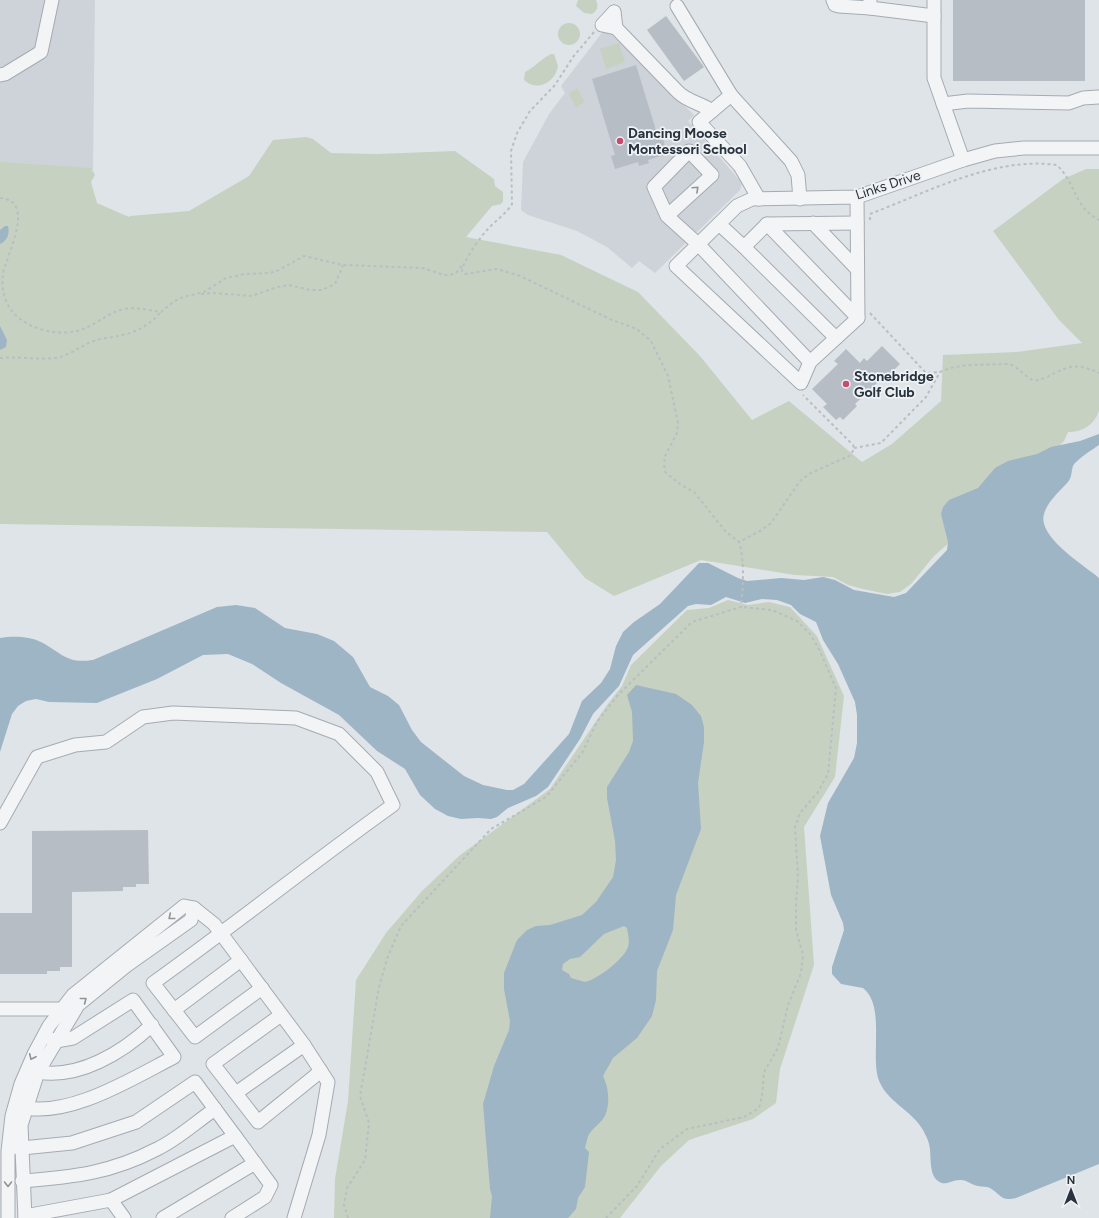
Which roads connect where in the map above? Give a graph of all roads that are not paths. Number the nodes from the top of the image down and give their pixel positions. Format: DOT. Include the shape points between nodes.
graph roads {
  1 [pos="52,0"];
  2 [pos="834,0"];
  3 [pos="934,0"];
  4 [pos="870,4"];
  5 [pos="677,6"];
  6 [pos="934,16"];
  7 [pos="616,28"];
  8 [pos="0,75"];
  9 [pos="731,95"];
  10 [pos="1099,97"];
  11 [pos="943,104"];
  12 [pos="712,111"];
  13 [pos="1099,148"];
  14 [pos="964,160"];
  15 [pos="857,197"];
  16 [pos="800,198"];
  17 [pos="759,199"];
  18 [pos="667,216"];
  19 [pos="864,222"];
  20 [pos="813,223"];
  21 [pos="719,224"];
  22 [pos="767,224"];
  23 [pos="698,244"];
  24 [pos="744,247"];
  25 [pos="857,269"];
  26 [pos="858,318"];
  27 [pos="836,338"];
  28 [pos="810,362"];
  29 [pos="0,823"];
  30 [pos="221,934"];
  31 [pos="240,960"];
  32 [pos="262,988"];
  33 [pos="0,1009"];
  34 [pos="174,1010"];
  35 [pos="66,1013"];
  36 [pos="281,1015"];
  37 [pos="152,1025"];
  38 [pos="44,1036"];
  39 [pos="56,1041"];
  40 [pos="304,1045"];
  41 [pos="321,1071"];
  42 [pos="38,1072"];
  43 [pos="236,1093"];
  44 [pos="21,1107"];
  45 [pos="215,1109"];
  46 [pos="235,1136"];
  47 [pos="8,1146"];
  48 [pos="22,1148"];
  49 [pos="255,1163"];
  50 [pos="22,1181"];
  51 [pos="111,1200"];
  52 [pos="5,1217"];
  53 [pos="25,1217"];
  54 [pos="124,1218"];
  55 [pos="163,1218"];
  56 [pos="232,1218"];
  57 [pos="294,1218"];
  1 -- 8 [label="street" via="41,52"];
  2 -- 4 [label="street" via="835,5 839,6"];
  3 -- 6 [label="street"];
  4 -- 6 [label="street"];
  5 -- 9 [label="street"];
  6 -- 11 [label="street" via="934,78"];
  7 -- 7 [label="street" via="614,12 602,25"];
  7 -- 12 [label="street" via="684,99 706,106"];
  9 -- 12 [label="street"];
  9 -- 16 [label="street" via="791,161 798,175"];
  10 -- 11 [label="street" via="1083,98 1069,103 968,101"];
  11 -- 14 [label="street"];
  12 -- 17 [label="street" via="699,122 740,166"];
  13 -- 14 [label="street, Links Drive" via="1010,149"];
  14 -- 15 [label="street, Links Drive"];
  15 -- 16 [label="street, Links Drive"];
  15 -- 19 [label="street"];
  16 -- 17 [label="street, Links Drive"];
  17 -- 21 [label="street, Links Drive" via="742,203"];
  18 -- 18 [label="street, one-way" via="712,175 689,151 654,187"];
  18 -- 23 [label="street"];
  19 -- 20 [label="street"];
  19 -- 25 [label="street"];
  20 -- 22 [label="street"];
  20 -- 25 [label="street"];
  21 -- 23 [label="street, Links Drive"];
  21 -- 24 [label="street"];
  22 -- 24 [label="street"];
  22 -- 26 [label="street"];
  23 -- 28 [label="street"];
  23 -- 28 [label="street, Links Drive" via="676,266 801,383"];
  24 -- 27 [label="street"];
  25 -- 26 [label="street"];
  26 -- 27 [label="street"];
  27 -- 28 [label="street"];
  29 -- 30 [label="street" via="37,757 76,745 106,742 143,717 173,713 296,718 339,734 377,772 393,805"];
  30 -- 31 [label="street"];
  30 -- 34 [label="street" via="153,983"];
  30 -- 35 [label="street" via="214,924 194,908 191,920"];
  31 -- 32 [label="street"];
  31 -- 34 [label="street"];
  32 -- 34 [label="street" via="195,1037"];
  32 -- 36 [label="street"];
  33 -- 35 [label="street"];
  35 -- 38 [label="street"];
  35 -- 39 [label="street"];
  36 -- 40 [label="street"];
  36 -- 43 [label="street" via="213,1064"];
  37 -- 39 [label="street" via="133,1000 73,1038"];
  37 -- 42 [label="street" via="116,1052 89,1065 72,1072 53,1075"];
  37 -- 44 [label="street" via="174,1057 92,1099 39,1110"];
  38 -- 39 [label="street"];
  38 -- 44 [label="street, one-way" via="21,1084"];
  39 -- 42 [label="street"];
  40 -- 41 [label="street"];
  40 -- 43 [label="street"];
  41 -- 43 [label="street" via="258,1122"];
  41 -- 57 [label="street" via="328,1082 320,1127"];
  42 -- 44 [label="street"];
  44 -- 47 [label="street"];
  44 -- 48 [label="street"];
  45 -- 46 [label="street"];
  45 -- 48 [label="street" via="195,1082 136,1122 72,1143"];
  45 -- 50 [label="street" via="159,1148 119,1166 76,1177"];
  46 -- 49 [label="street"];
  46 -- 51 [label="street"];
  47 -- 48 [label="street"];
  47 -- 52 [label="street, one-way"];
  48 -- 50 [label="street"];
  49 -- 55 [label="street"];
  49 -- 56 [label="street" via="271,1185 265,1197"];
  50 -- 53 [label="street"];
  51 -- 53 [label="street"];
  51 -- 54 [label="street"];
}
